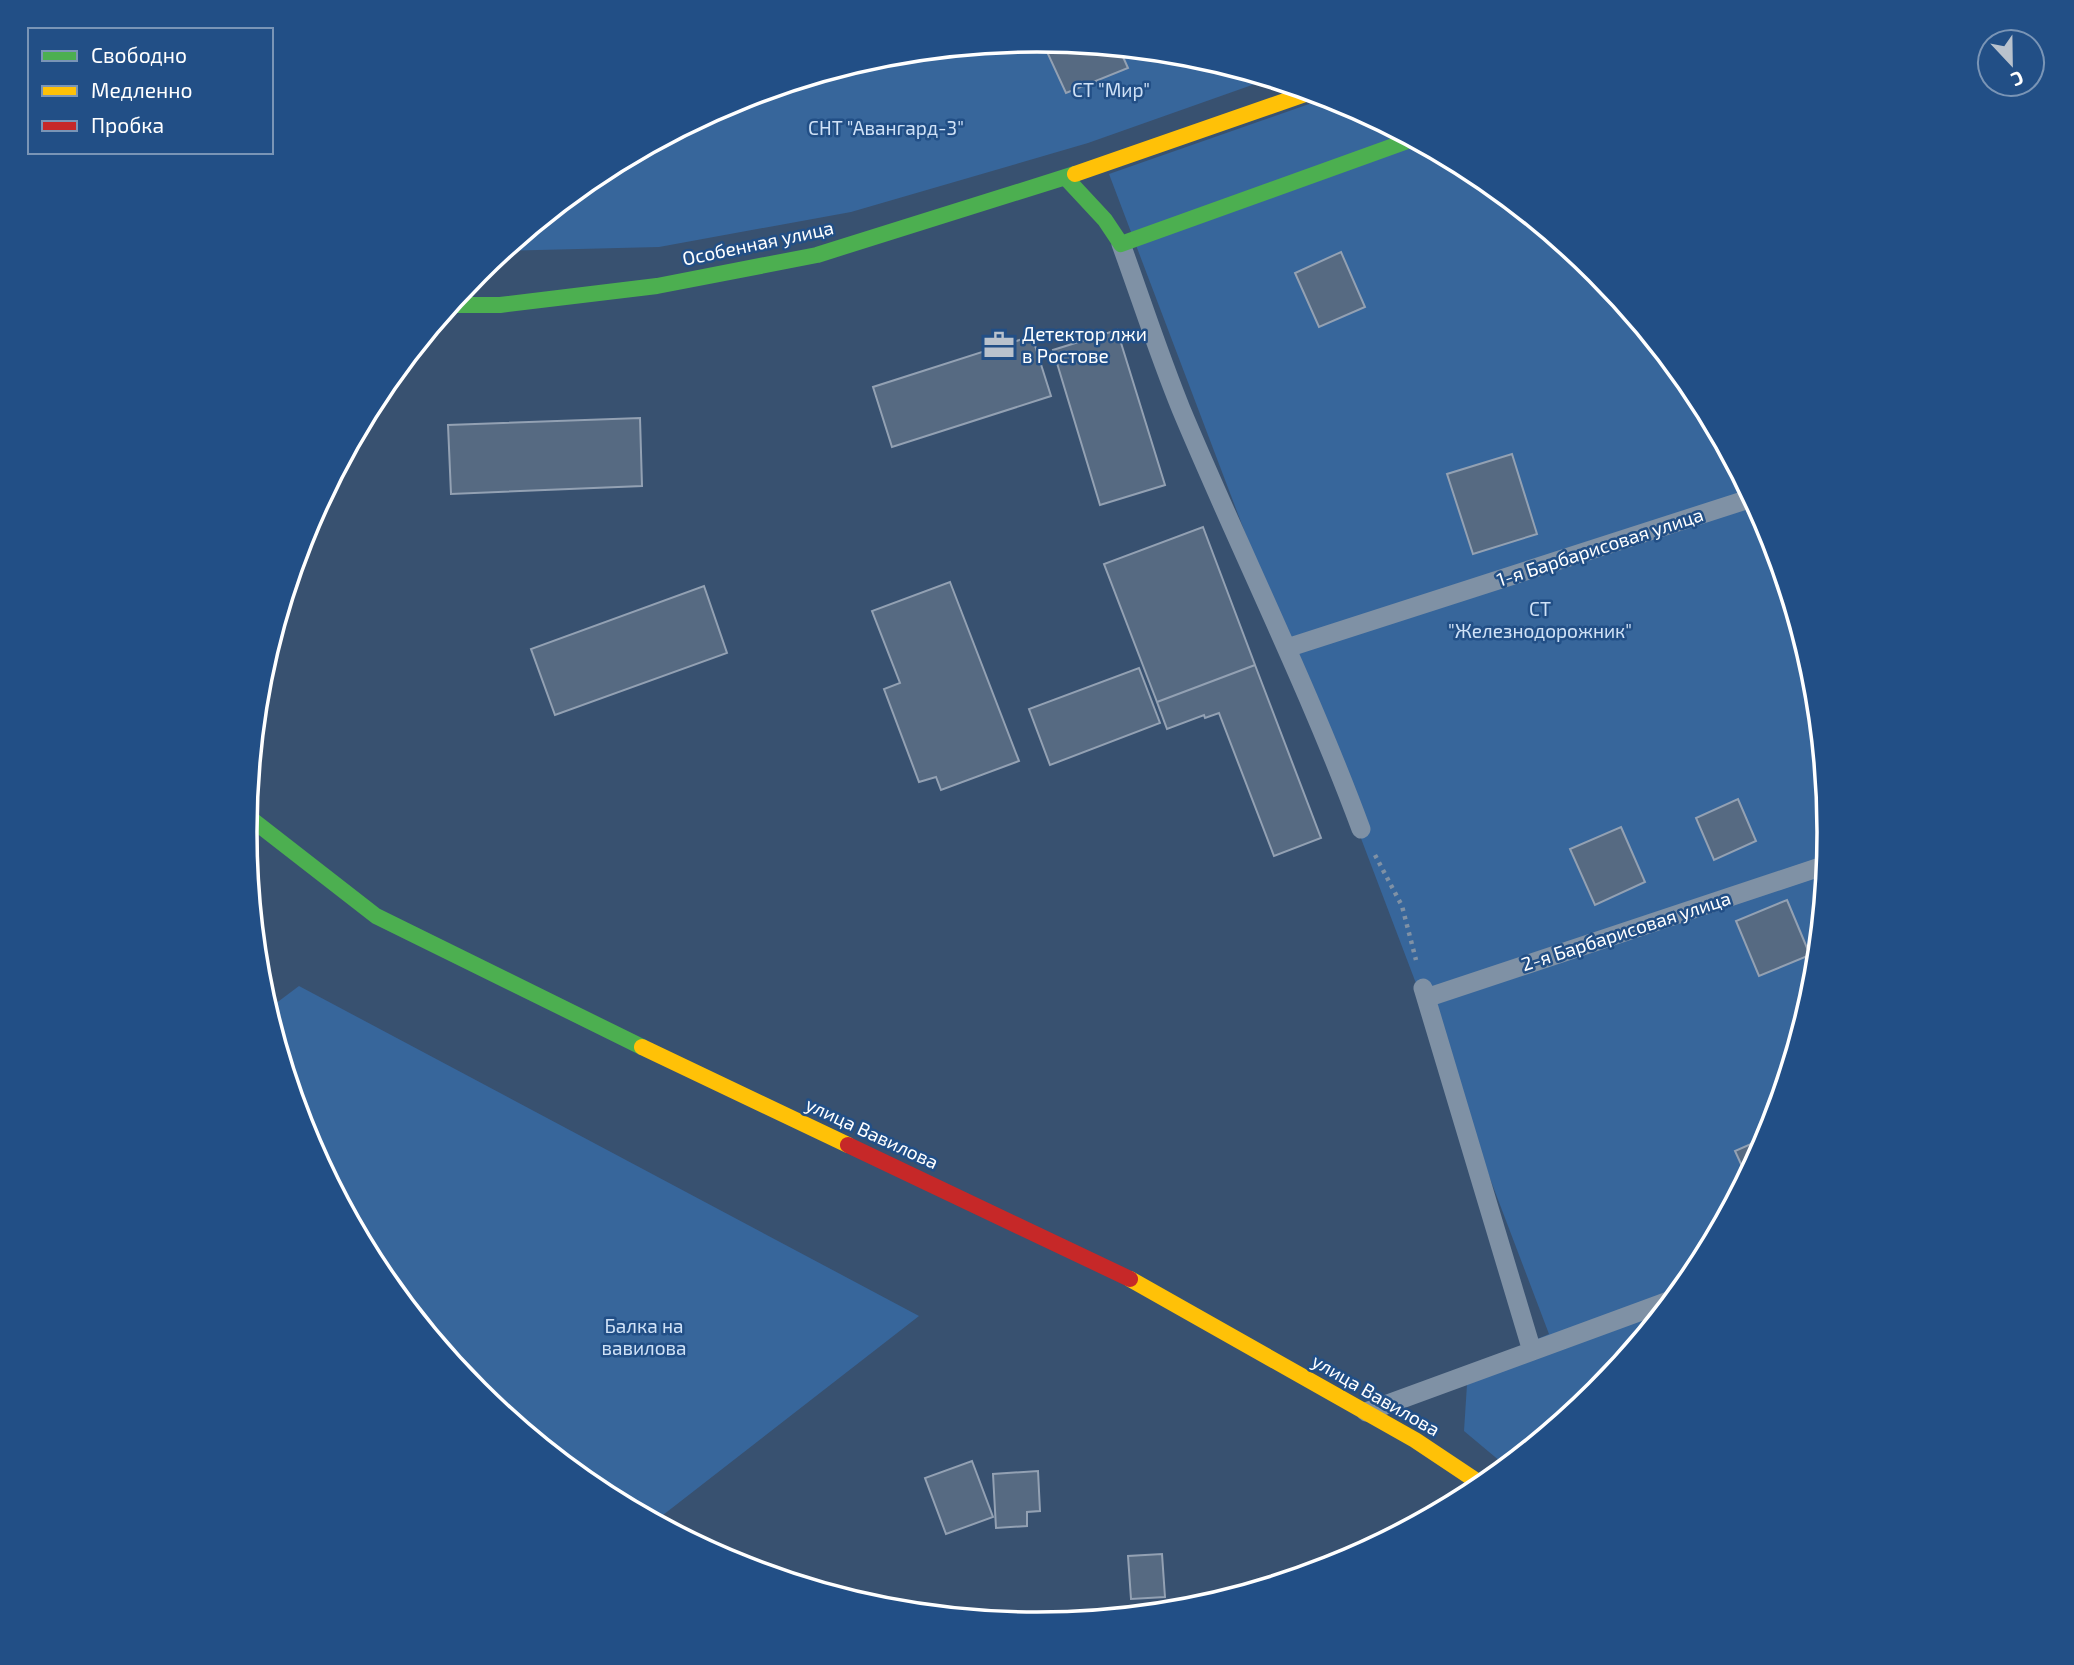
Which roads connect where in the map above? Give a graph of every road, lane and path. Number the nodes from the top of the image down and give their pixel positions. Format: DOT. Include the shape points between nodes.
graph roads {
  1 [pos="1296,97"];
  2 [pos="1401,143"];
  3 [pos="1065,177"];
  4 [pos="1121,244"];
  5 [pos="463,305"];
  6 [pos="1743,501"];
  7 [pos="1287,648"];
  8 [pos="257,824"];
  9 [pos="1362,829"];
  10 [pos="1816,868"];
  11 [pos="1424,993"];
  12 [pos="1657,1305"];
  13 [pos="1532,1352"];
  14 [pos="1365,1413"];
  15 [pos="1473,1479"];
  1 -- 3 [label="street, Особенная улица"];
  2 -- 4 [label="street"];
  3 -- 4 [label="street"];
  3 -- 5 [label="street, Особенная улица" via="817,255 657,286 500,305"];
  4 -- 7 [label="lane" via="1180,407"];
  6 -- 7 [label="lane, 1-я Барбарисовая улица"];
  7 -- 9 [label="lane"];
  8 -- 14 [label="street, улица Вавилова" via="376,916 625,1040 1117,1272"];
  9 -- 11 [label="path" via="1402,906"];
  10 -- 11 [label="lane, 2-я Барбарисовая улица"];
  11 -- 13 [label="lane"];
  12 -- 13 [label="lane"];
  13 -- 14 [label="lane"];
  14 -- 15 [label="street, улица Вавилова"];
}
